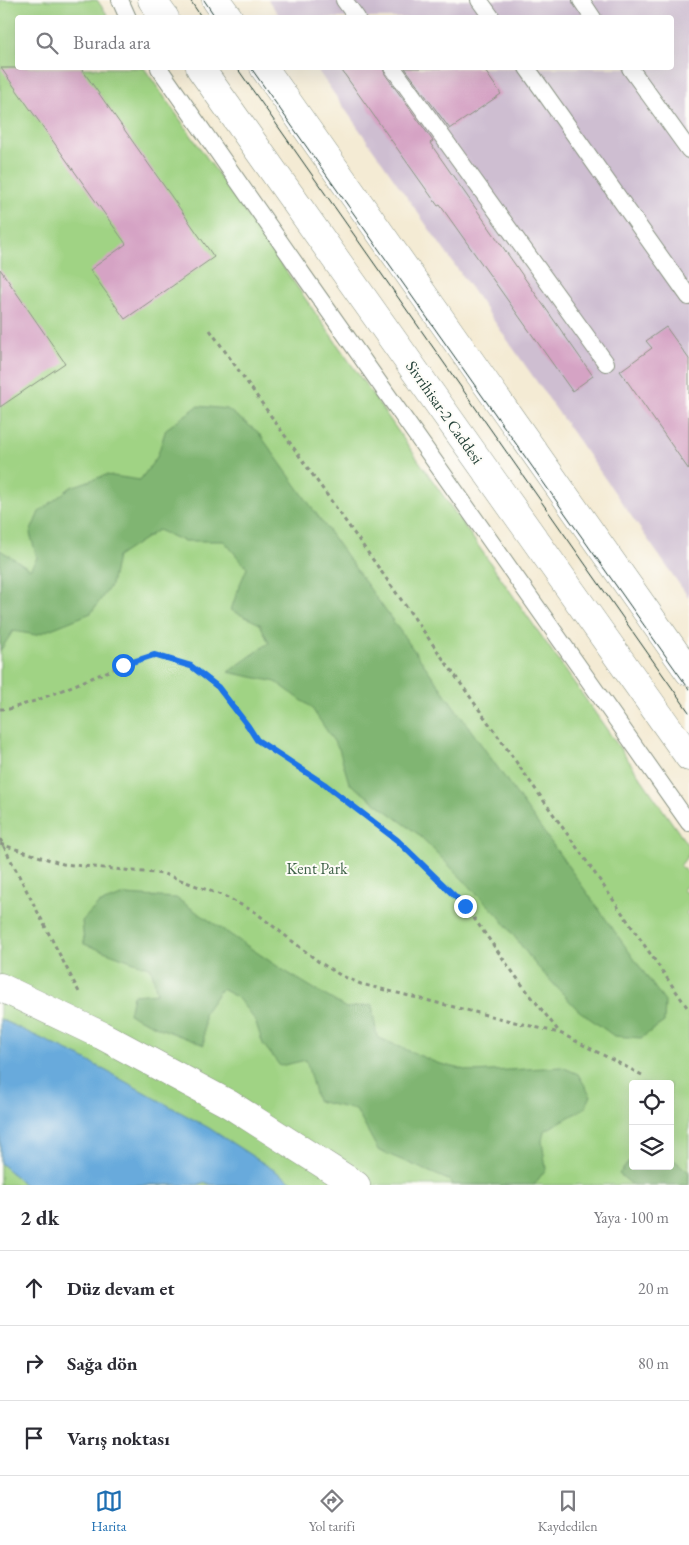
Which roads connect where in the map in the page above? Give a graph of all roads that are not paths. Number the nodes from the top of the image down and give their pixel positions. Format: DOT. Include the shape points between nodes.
graph roads {
  1 [pos="120,0"];
  2 [pos="152,0"];
  3 [pos="216,0"];
  4 [pos="344,0"];
  5 [pos="479,0"];
  6 [pos="581,0"];
  7 [pos="127,15"];
  8 [pos="163,15"];
  9 [pos="227,15"];
  10 [pos="355,15"];
  11 [pos="490,15"];
  12 [pos="591,15"];
  13 [pos="160,70"];
  14 [pos="201,70"];
  15 [pos="265,70"];
  16 [pos="394,70"];
  17 [pos="528,70"];
  18 [pos="631,70"];
  19 [pos="689,150"];
  20 [pos="689,297"];
  21 [pos="606,363"];
  22 [pos="689,672"];
  23 [pos="689,757"];
  24 [pos="689,822"];
  25 [pos="0,987"];
  26 [pos="356,1185"];
  1 -- 7 [label="lane"];
  2 -- 8 [label="main road"];
  3 -- 9 [label="main road"];
  4 -- 10 [label="lane"];
  5 -- 11 [label="lane"];
  6 -- 12 [label="lane"];
  13 -- 24 [label="lane"];
  14 -- 23 [label="main road, Sivrihisar-2 Caddesi"];
  15 -- 22 [label="main road"];
  16 -- 21 [label="lane"];
  17 -- 20 [label="lane"];
  18 -- 19 [label="lane"];
  25 -- 26 [label="main road" via="101,1035 229,1104"];
}
